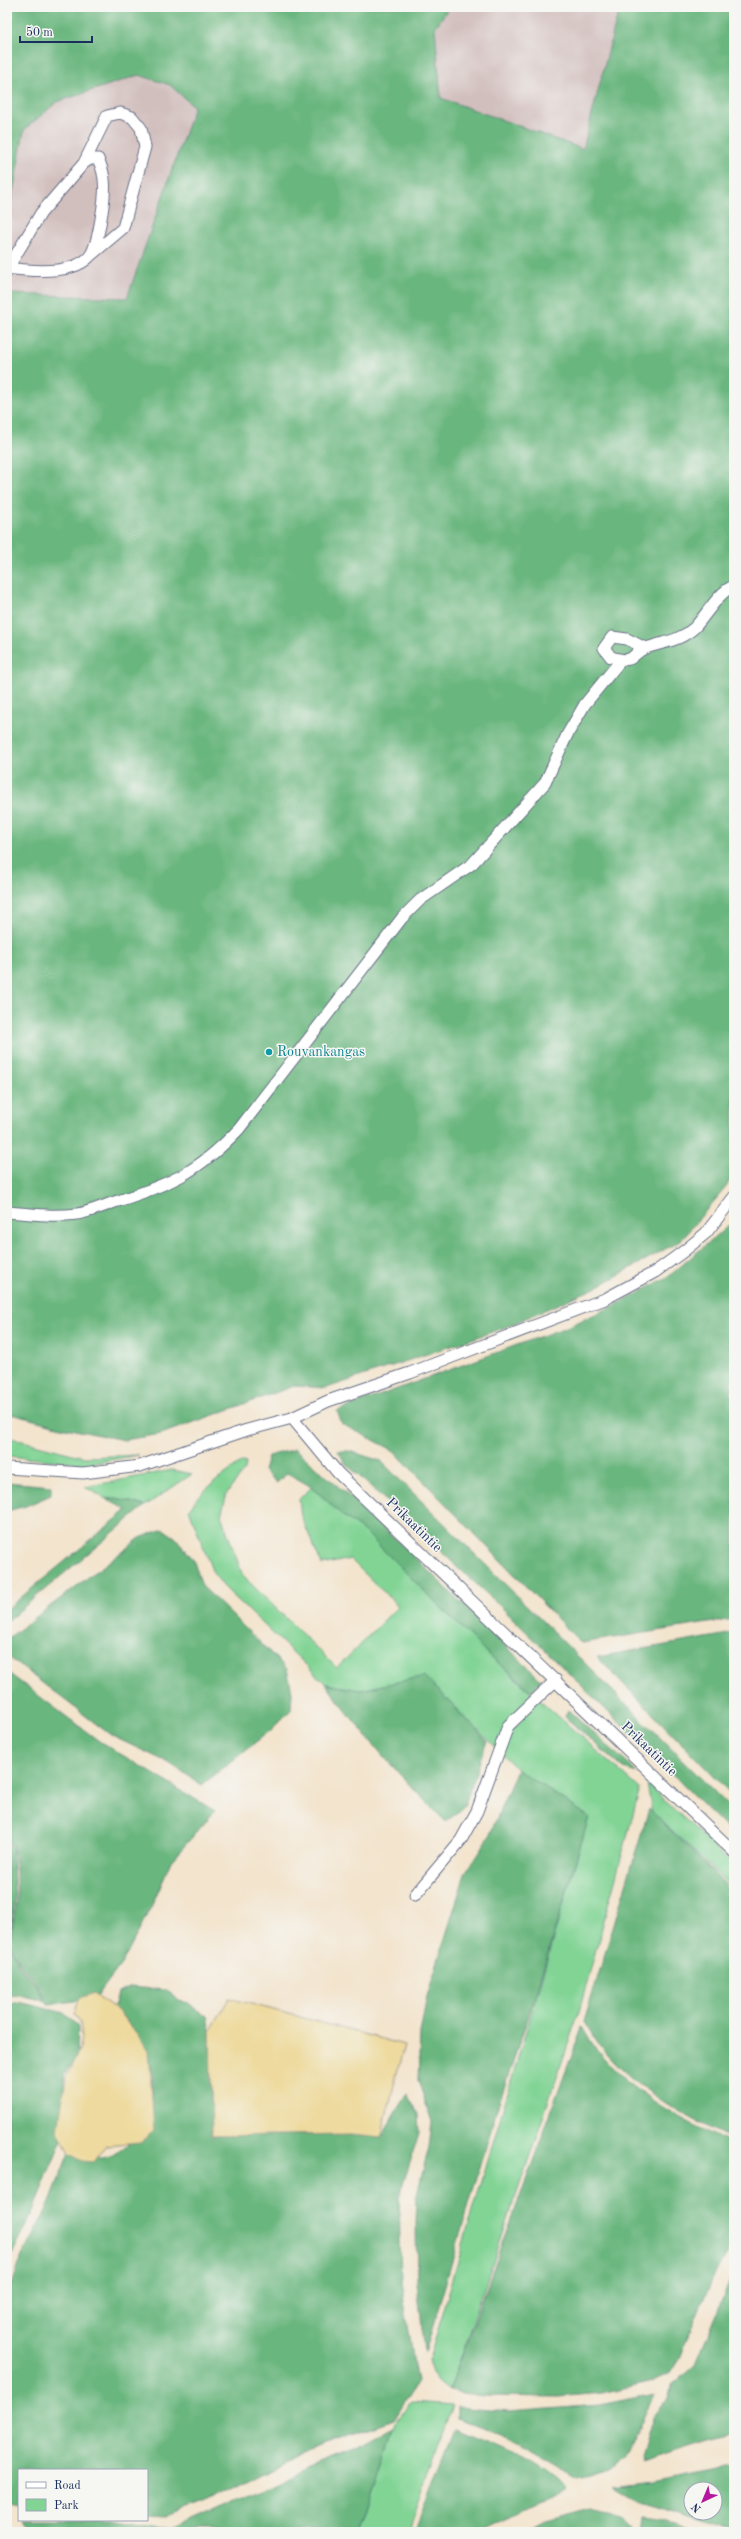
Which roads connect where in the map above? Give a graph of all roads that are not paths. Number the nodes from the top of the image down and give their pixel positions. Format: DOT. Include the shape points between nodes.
graph roads {
  1 [pos="84,163"];
  2 [pos="89,257"];
  3 [pos="7,269"];
  4 [pos="734,586"];
  5 [pos="645,648"];
  6 [pos="621,660"];
  7 [pos="734,1197"];
  8 [pos="7,1212"];
  9 [pos="292,1418"];
  10 [pos="7,1468"];
  11 [pos="556,1680"];
  12 [pos="734,1852"];
  13 [pos="415,1895"];
  1 -- 2 [label="street" via="90,159 98,159 104,172 105,194 99,232"];
  1 -- 2 [label="street" via="107,116 120,113 132,117 141,128 145,146 123,228"];
  1 -- 3 [label="street" via="41,213"];
  2 -- 3 [label="street" via="68,268 34,271"];
  4 -- 5 [label="street" via="711,607 693,629 676,640"];
  5 -- 6 [label="street" via="633,659"];
  5 -- 6 [label="street" via="627,639 612,637 604,648 611,657"];
  6 -- 8 [label="street" via="585,704 566,735 545,783 472,864 420,900 402,918 243,1123 218,1151 180,1178 78,1214 52,1216"];
  7 -- 9 [label="street" via="706,1233 684,1251 655,1272 605,1299 410,1373 328,1401"];
  9 -- 10 [label="street" via="140,1466 83,1473"];
  9 -- 11 [label="street, Prikaatintie" via="338,1473"];
  11 -- 12 [label="street, Prikaatintie"];
  11 -- 13 [label="street" via="508,1726 477,1811 461,1840"];
}
